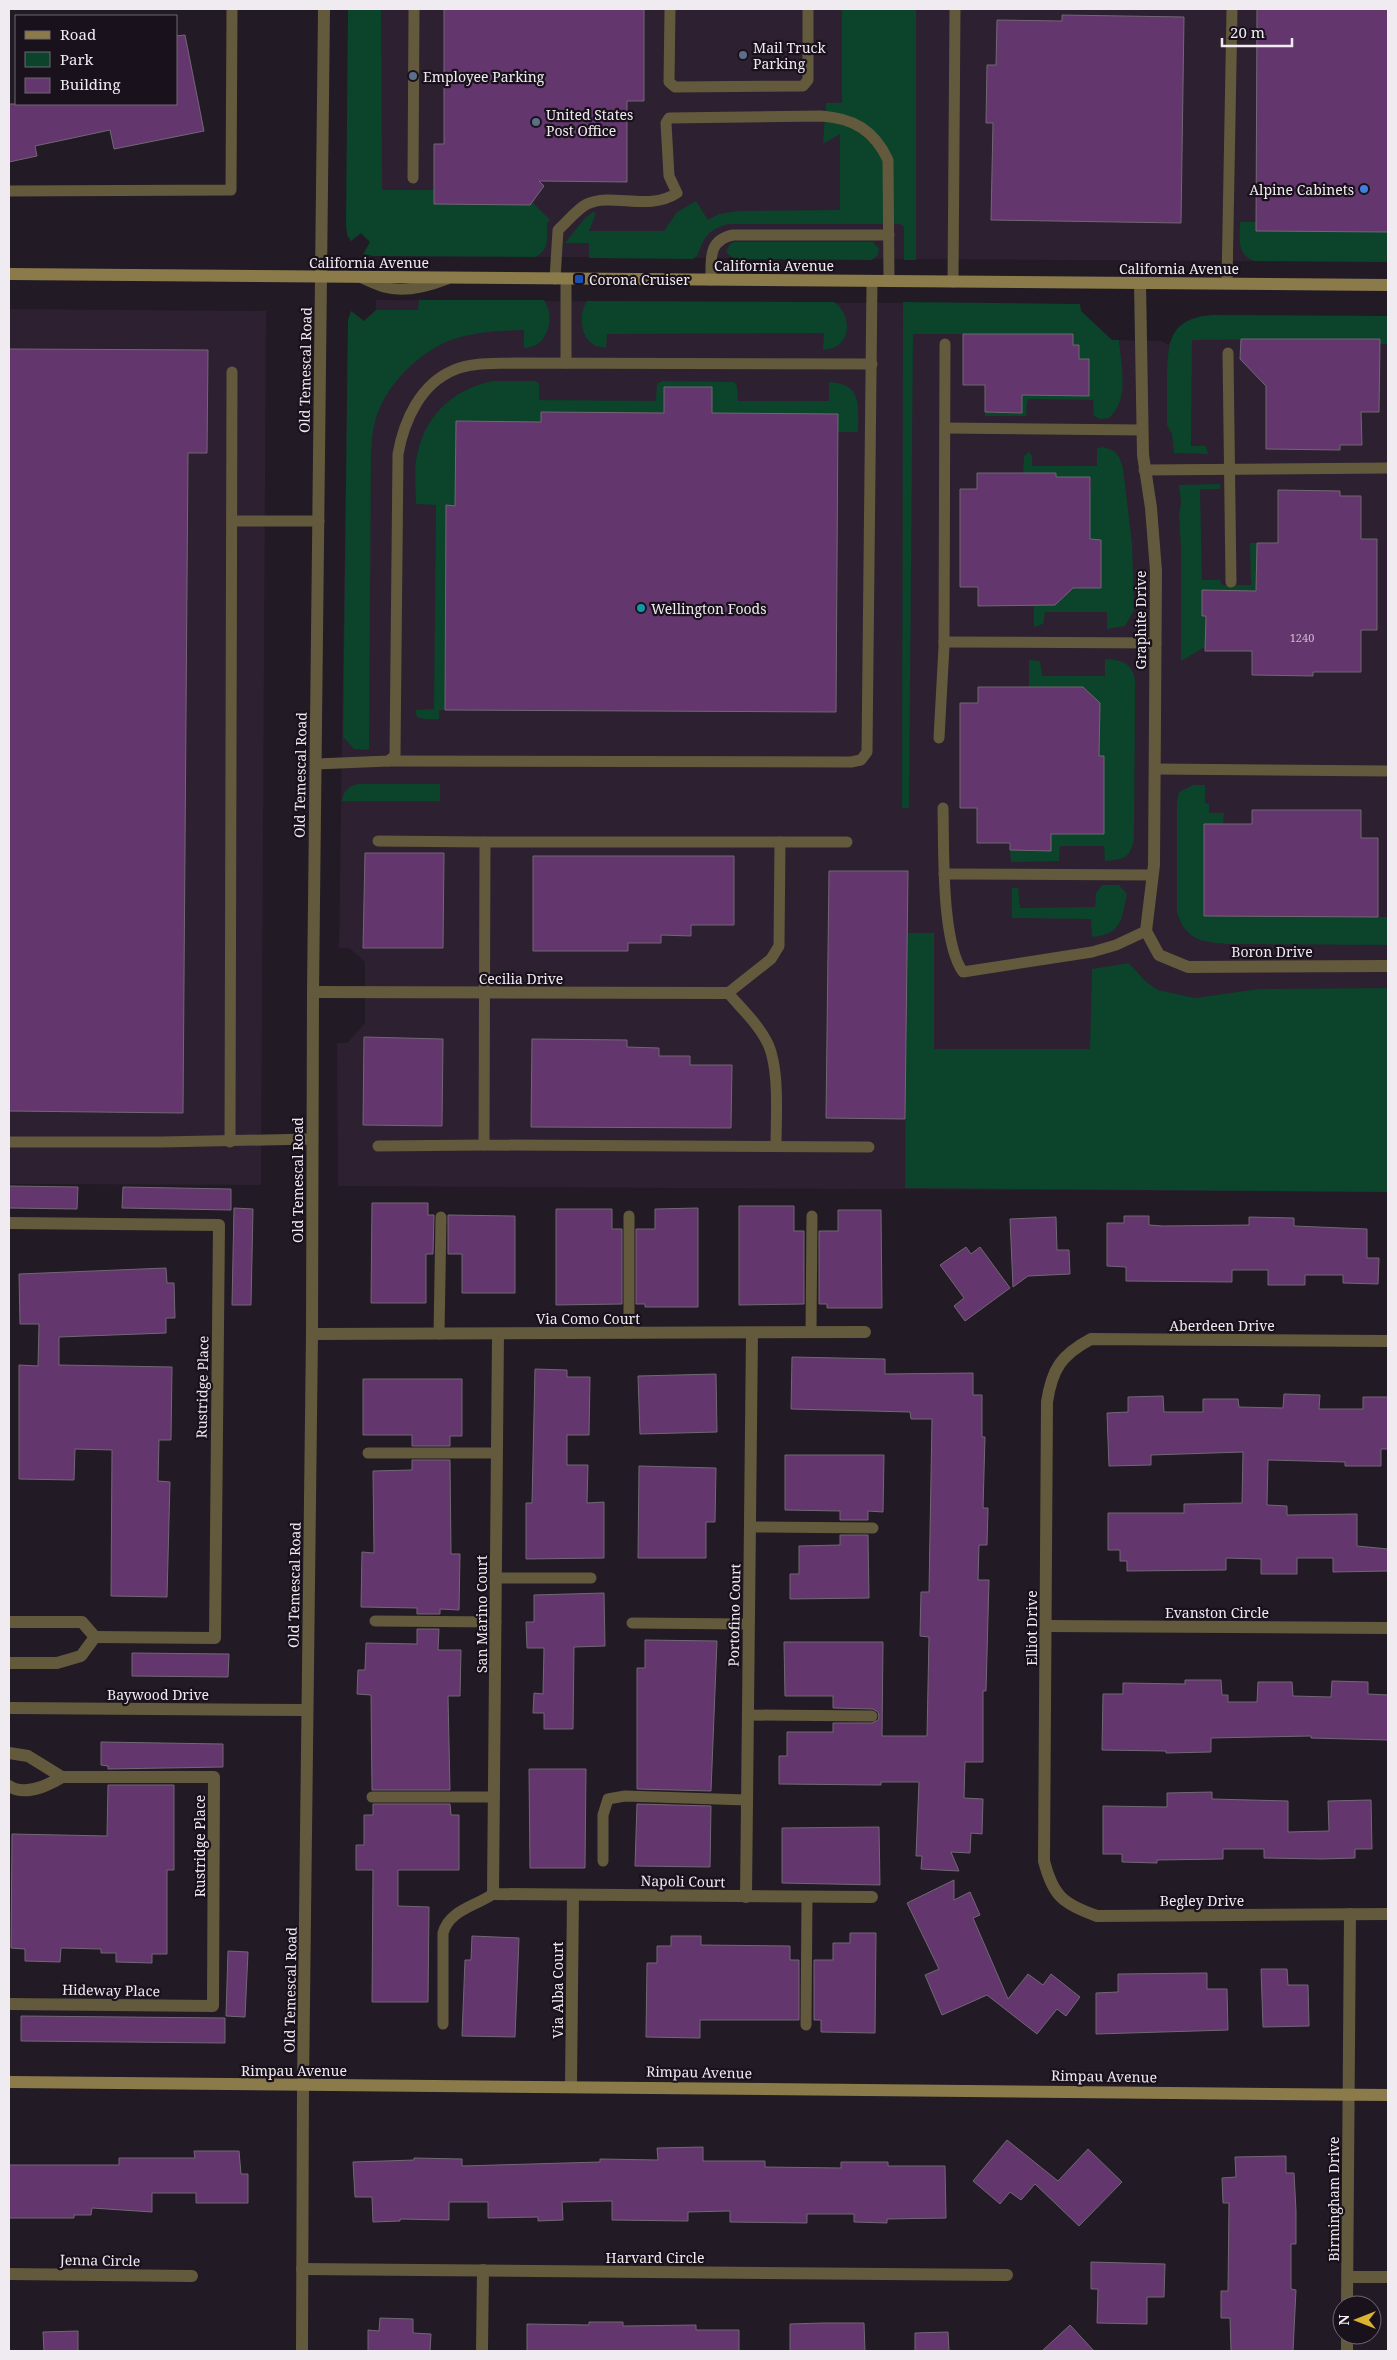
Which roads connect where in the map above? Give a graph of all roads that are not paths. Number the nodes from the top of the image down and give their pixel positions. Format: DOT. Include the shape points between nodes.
graph roads {
  1 [pos="232,9"];
  2 [pos="324,9"];
  3 [pos="414,9"];
  4 [pos="670,9"];
  5 [pos="808,9"];
  6 [pos="955,9"];
  7 [pos="1232,9"];
  8 [pos="413,178"];
  9 [pos="9,191"];
  10 [pos="888,235"];
  11 [pos="9,274"];
  12 [pos="321,277"];
  13 [pos="561,279"];
  14 [pos="711,280"];
  15 [pos="872,281"];
  16 [pos="889,281"];
  17 [pos="953,282"];
  18 [pos="1140,283"];
  19 [pos="1227,284"];
  20 [pos="1388,285"];
  21 [pos="945,344"];
  22 [pos="1228,353"];
  23 [pos="566,363"];
  24 [pos="872,364"];
  25 [pos="232,372"];
  26 [pos="945,428"];
  27 [pos="1142,430"];
  28 [pos="1388,468"];
  29 [pos="1229,469"];
  30 [pos="1144,470"];
  31 [pos="232,521"];
  32 [pos="319,521"];
  33 [pos="1231,582"];
  34 [pos="944,642"];
  35 [pos="1156,643"];
  36 [pos="940,738"];
  37 [pos="388,760"];
  38 [pos="316,764"];
  39 [pos="1155,769"];
  40 [pos="1388,771"];
  41 [pos="943,808"];
  42 [pos="378,841"];
  43 [pos="485,842"];
  44 [pos="780,842"];
  45 [pos="847,842"];
  46 [pos="944,874"];
  47 [pos="1153,875"];
  48 [pos="1146,932"];
  49 [pos="1388,966"];
  50 [pos="313,992"];
  51 [pos="484,993"];
  52 [pos="728,993"];
  53 [pos="312,1139"];
  54 [pos="9,1142"];
  55 [pos="230,1142"];
  56 [pos="484,1145"];
  57 [pos="378,1146"];
  58 [pos="776,1146"];
  59 [pos="869,1148"];
  60 [pos="629,1216"];
  61 [pos="812,1216"];
  62 [pos="441,1217"];
  63 [pos="9,1223"];
  64 [pos="811,1332"];
  65 [pos="865,1332"];
  66 [pos="629,1333"];
  67 [pos="752,1333"];
  68 [pos="312,1334"];
  69 [pos="439,1334"];
  70 [pos="498,1334"];
  71 [pos="1388,1341"];
  72 [pos="1062,1360"];
  73 [pos="368,1453"];
  74 [pos="497,1453"];
  75 [pos="750,1527"];
  76 [pos="873,1528"];
  77 [pos="496,1578"];
  78 [pos="591,1578"];
  79 [pos="375,1621"];
  80 [pos="9,1622"];
  81 [pos="496,1622"];
  82 [pos="632,1623"];
  83 [pos="748,1624"];
  84 [pos="1046,1626"];
  85 [pos="1388,1628"];
  86 [pos="94,1637"];
  87 [pos="9,1663"];
  88 [pos="9,1708"];
  89 [pos="307,1710"];
  90 [pos="748,1715"];
  91 [pos="872,1716"];
  92 [pos="9,1752"];
  93 [pos="62,1777"];
  94 [pos="9,1786"];
  95 [pos="372,1797"];
  96 [pos="494,1797"];
  97 [pos="747,1800"];
  98 [pos="603,1861"];
  99 [pos="494,1894"];
  100 [pos="573,1895"];
  101 [pos="746,1897"];
  102 [pos="807,1897"];
  103 [pos="872,1898"];
  104 [pos="1059,1898"];
  105 [pos="1350,1914"];
  106 [pos="1388,1914"];
  107 [pos="9,2004"];
  108 [pos="213,2006"];
  109 [pos="443,2024"];
  110 [pos="806,2025"];
  111 [pos="9,2082"];
  112 [pos="303,2085"];
  113 [pos="571,2086"];
  114 [pos="1349,2094"];
  115 [pos="1388,2095"];
  116 [pos="302,2269"];
  117 [pos="483,2270"];
  118 [pos="9,2274"];
  119 [pos="1007,2275"];
  120 [pos="192,2276"];
  121 [pos="1348,2277"];
  122 [pos="1388,2277"];
  123 [pos="1347,2295"];
  124 [pos="302,2351"];
  125 [pos="482,2351"];
  1 -- 9 [label="lane" via="232,190"];
  2 -- 12 [label="street, Old Temescal Road"];
  3 -- 8 [label="lane"];
  4 -- 5 [label="lane" via="669,82 675,87 693,87 803,86 808,80"];
  6 -- 17 [label="lane"];
  7 -- 19 [label="lane"];
  10 -- 13 [label="lane" via="888,160 876,139 855,122 834,116 674,116 666,124 669,176 677,193 666,200 597,201 586,205 558,230 556,247"];
  10 -- 14 [label="lane" via="723,237 714,247"];
  10 -- 16 [label="lane"];
  11 -- 12 [label="main road, California Avenue"];
  12 -- 13 [label="main road, California Avenue"];
  12 -- 32 [label="street, Old Temescal Road"];
  13 -- 14 [label="main road, California Avenue"];
  13 -- 23 [label="lane"];
  14 -- 15 [label="main road, California Avenue"];
  15 -- 16 [label="main road, California Avenue"];
  15 -- 24 [label="lane"];
  16 -- 17 [label="main road, California Avenue"];
  17 -- 18 [label="main road, California Avenue"];
  18 -- 19 [label="main road, California Avenue"];
  18 -- 27 [label="street, Graphite Drive"];
  19 -- 20 [label="main road, California Avenue"];
  21 -- 26 [label="lane"];
  22 -- 29 [label="lane"];
  23 -- 24 [label="lane"];
  23 -- 37 [label="lane" via="474,365 453,370 435,382 407,420 398,454 396,743 395,756"];
  24 -- 37 [label="lane" via="866,752 861,760"];
  25 -- 31 [label="lane"];
  26 -- 27 [label="lane"];
  26 -- 34 [label="lane"];
  27 -- 30 [label="street, Graphite Drive"];
  28 -- 29 [label="lane"];
  29 -- 30 [label="lane"];
  29 -- 33 [label="lane"];
  30 -- 35 [label="street, Graphite Drive" via="1156,571"];
  31 -- 32 [label="lane"];
  31 -- 55 [label="lane"];
  32 -- 38 [label="street, Old Temescal Road"];
  34 -- 35 [label="lane"];
  34 -- 36 [label="lane"];
  35 -- 39 [label="street, Graphite Drive"];
  37 -- 38 [label="lane"];
  38 -- 50 [label="street, Old Temescal Road"];
  39 -- 40 [label="lane"];
  39 -- 47 [label="street, Graphite Drive"];
  41 -- 46 [label="lane"];
  42 -- 43 [label="lane"];
  43 -- 44 [label="lane"];
  43 -- 51 [label="lane"];
  44 -- 45 [label="lane"];
  44 -- 52 [label="lane" via="778,946 771,959"];
  46 -- 47 [label="lane"];
  46 -- 48 [label="lane" via="950,933 957,965 963,972 1092,952"];
  47 -- 48 [label="street, Graphite Drive"];
  48 -- 49 [label="street, Boron Drive" via="1159,955 1188,966"];
  50 -- 51 [label="street, Cecilia Drive"];
  50 -- 53 [label="street, Old Temescal Road"];
  51 -- 52 [label="street, Cecilia Drive"];
  51 -- 56 [label="lane"];
  52 -- 58 [label="lane" via="758,1027 768,1044 776,1075"];
  53 -- 55 [label="lane"];
  53 -- 68 [label="street, Old Temescal Road"];
  54 -- 55 [label="lane"];
  56 -- 57 [label="lane"];
  56 -- 58 [label="lane"];
  58 -- 59 [label="lane"];
  60 -- 66 [label="lane"];
  61 -- 64 [label="lane"];
  62 -- 69 [label="lane"];
  63 -- 86 [label="street, Rustridge Place" via="219,1225 215,1638"];
  64 -- 65 [label="street, Via Como Court"];
  64 -- 67 [label="street, Via Como Court"];
  66 -- 67 [label="street, Via Como Court"];
  66 -- 70 [label="street, Via Como Court"];
  67 -- 75 [label="street, Portofino Court"];
  68 -- 69 [label="street, Via Como Court"];
  68 -- 89 [label="street, Old Temescal Road"];
  69 -- 70 [label="street, Via Como Court"];
  70 -- 74 [label="street, San Marino Court"];
  71 -- 72 [label="street, Aberdeen Drive" via="1092,1339"];
  72 -- 84 [label="street, Elliot Drive" via="1050,1380 1048,1402"];
  73 -- 74 [label="lane"];
  74 -- 77 [label="street, San Marino Court"];
  75 -- 76 [label="lane"];
  75 -- 83 [label="street, Portofino Court"];
  77 -- 78 [label="lane"];
  77 -- 81 [label="street, San Marino Court"];
  79 -- 81 [label="lane"];
  80 -- 86 [label="street" via="82,1622"];
  81 -- 96 [label="street, San Marino Court"];
  82 -- 83 [label="lane"];
  83 -- 90 [label="street, Portofino Court"];
  84 -- 85 [label="street, Evanston Circle"];
  84 -- 104 [label="street, Elliot Drive" via="1044,1861"];
  86 -- 87 [label="street" via="81,1656 57,1663"];
  88 -- 89 [label="street, Baywood Drive"];
  89 -- 112 [label="street, Old Temescal Road"];
  90 -- 91 [label="lane"];
  90 -- 97 [label="street, Portofino Court"];
  92 -- 93 [label="street" via="28,1756"];
  93 -- 94 [label="street, Rustridge Place" via="45,1787 15,1790"];
  93 -- 108 [label="street, Rustridge Place" via="214,1777"];
  95 -- 96 [label="lane"];
  96 -- 99 [label="street, San Marino Court"];
  97 -- 98 [label="lane" via="625,1796 608,1799 603,1815"];
  97 -- 101 [label="street, Portofino Court"];
  99 -- 100 [label="street, Napoli Court"];
  99 -- 109 [label="lane" via="454,1914 445,1924 442,1933"];
  100 -- 101 [label="street, Napoli Court"];
  100 -- 113 [label="street, Via Alba Court"];
  101 -- 102 [label="street, Napoli Court"];
  102 -- 103 [label="street, Napoli Court"];
  102 -- 110 [label="lane"];
  104 -- 105 [label="street, Begley Drive" via="1076,1909 1097,1916"];
  105 -- 106 [label="street, Begley Drive"];
  105 -- 114 [label="street, Birmingham Drive"];
  107 -- 108 [label="street, Hideway Place"];
  111 -- 112 [label="main road, Rimpau Avenue"];
  112 -- 113 [label="main road, Rimpau Avenue"];
  112 -- 116 [label="street, Old Temescal Road"];
  113 -- 114 [label="main road, Rimpau Avenue"];
  114 -- 115 [label="main road, Rimpau Avenue"];
  114 -- 121 [label="street, Birmingham Drive"];
  116 -- 117 [label="street, Harvard Circle"];
  116 -- 124 [label="street, Old Temescal Road"];
  117 -- 119 [label="street, Harvard Circle"];
  117 -- 125 [label="street"];
  118 -- 120 [label="street, Jenna Circle"];
  121 -- 122 [label="street"];
  121 -- 123 [label="street, Birmingham Drive"];
}
